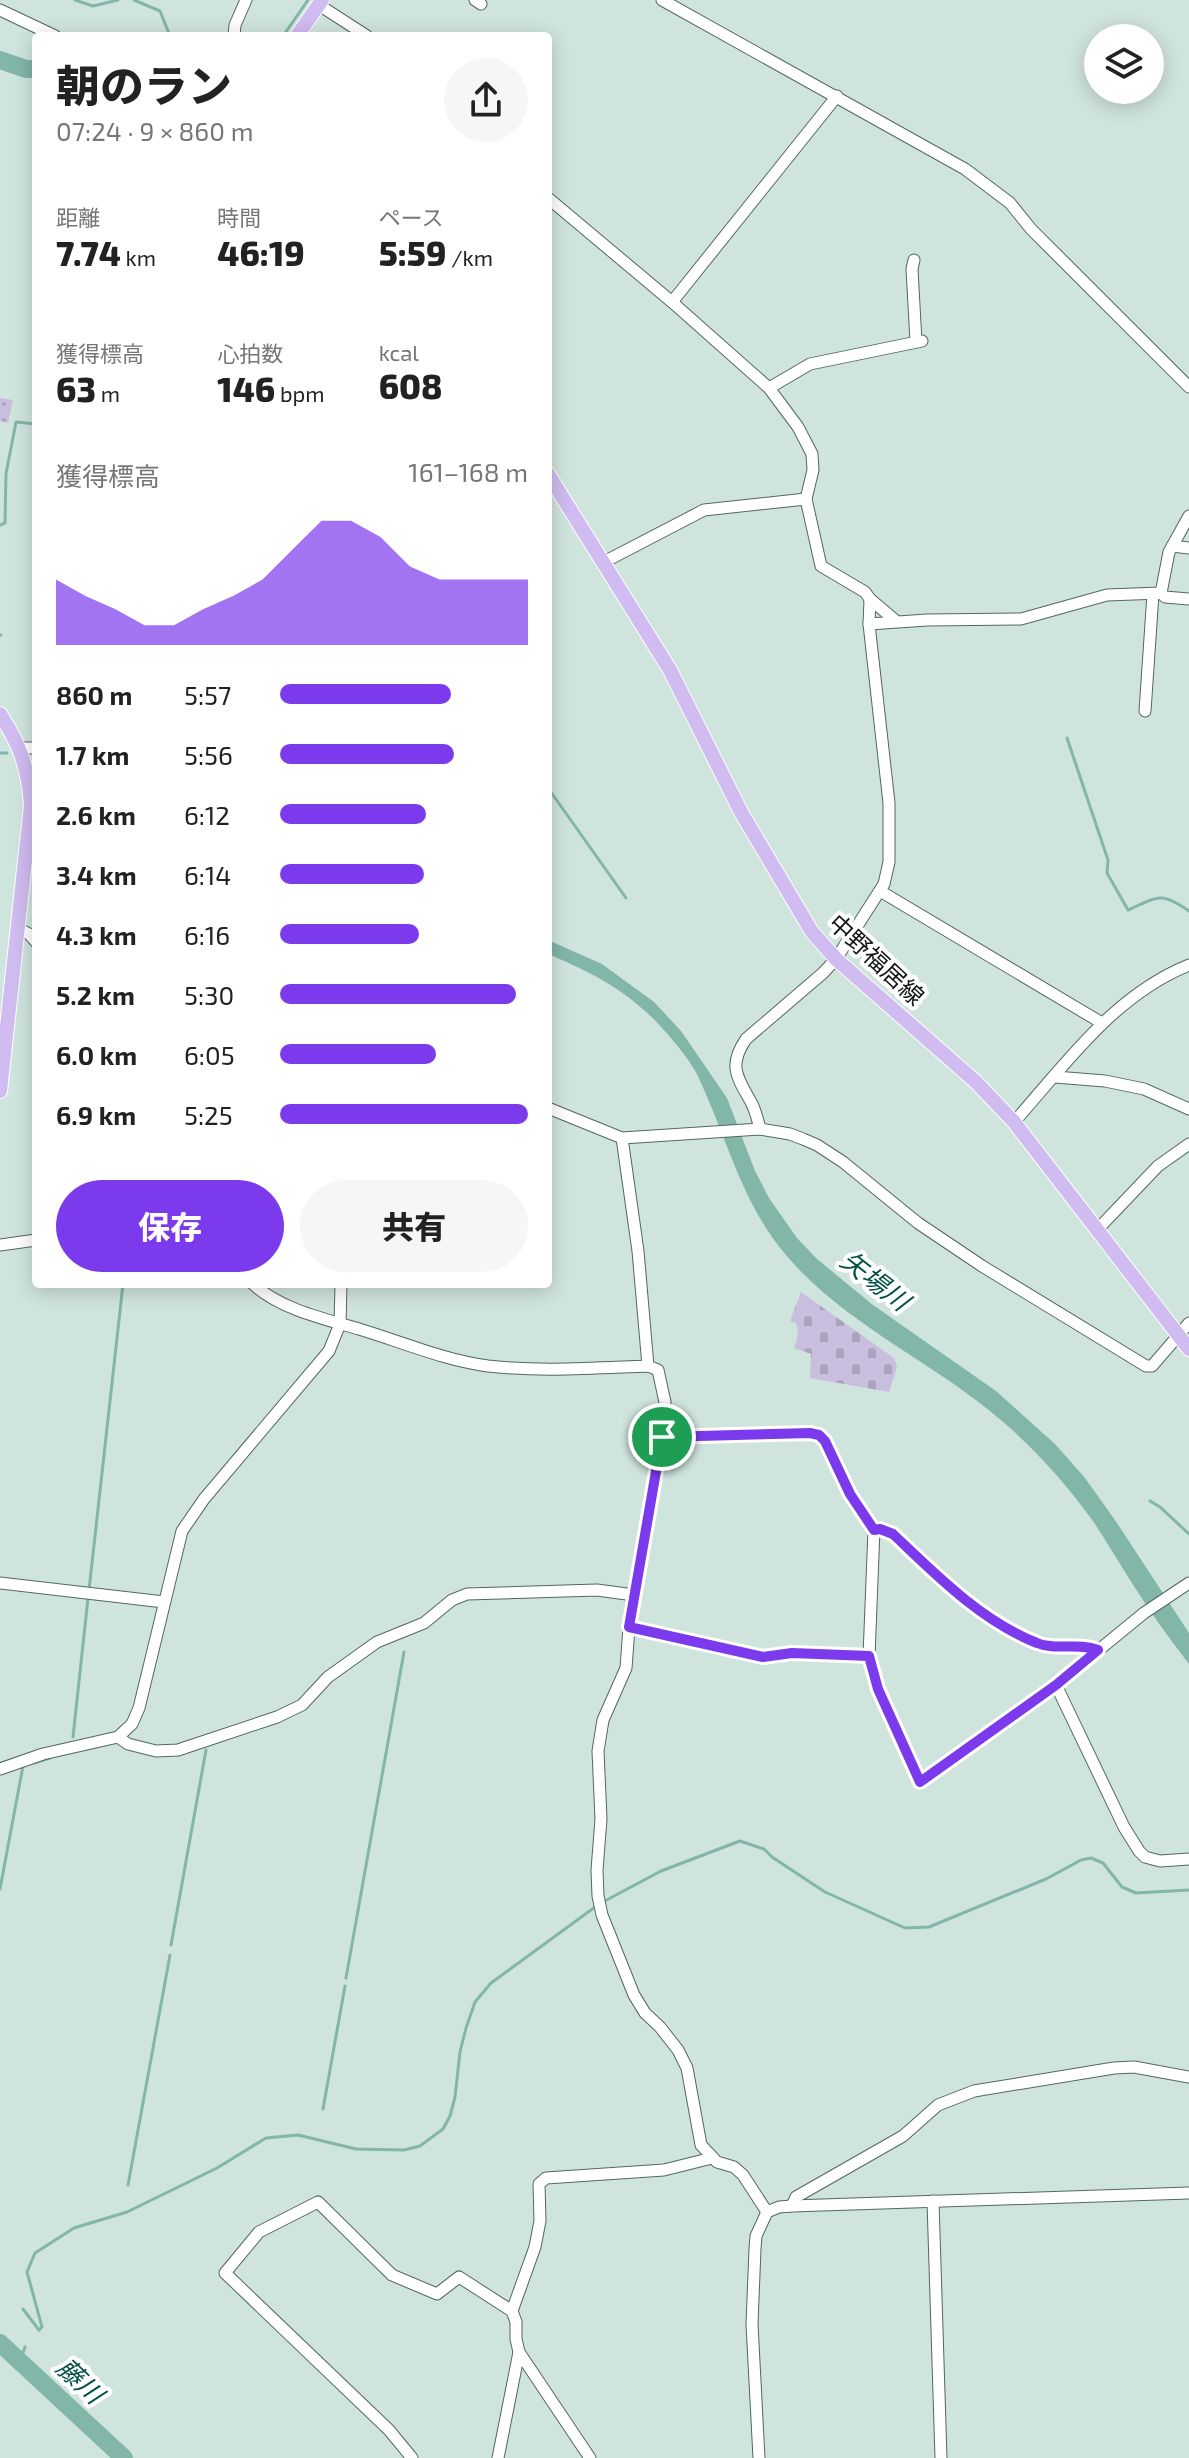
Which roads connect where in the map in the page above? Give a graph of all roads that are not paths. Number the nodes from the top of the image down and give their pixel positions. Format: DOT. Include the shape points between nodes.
graph roads {
  1 [pos="246,0"];
  2 [pos="662,0"];
  3 [pos="321,2"];
  4 [pos="0,10"];
  5 [pos="47,32"];
  6 [pos="234,32"];
  7 [pos="300,32"];
  8 [pos="362,32"];
  9 [pos="837,96"];
  10 [pos="552,201"];
  11 [pos="914,260"];
  12 [pos="672,302"];
  13 [pos="1189,387"];
  14 [pos="769,388"];
  15 [pos="552,480"];
  16 [pos="806,499"];
  17 [pos="1189,516"];
  18 [pos="1172,546"];
  19 [pos="1189,548"];
  20 [pos="604,562"];
  21 [pos="1157,593"];
  22 [pos="870,599"];
  23 [pos="1189,599"];
  24 [pos="896,621"];
  25 [pos="869,624"];
  26 [pos="1145,711"];
  27 [pos="0,714"];
  28 [pos="20,748"];
  29 [pos="32,748"];
  30 [pos="880,891"];
  31 [pos="19,929"];
  32 [pos="32,937"];
  33 [pos="836,959"];
  34 [pos="1189,965"];
  35 [pos="1102,1023"];
  36 [pos="1055,1077"];
  37 [pos="0,1091"];
  38 [pos="1189,1109"];
  39 [pos="552,1110"];
  40 [pos="1014,1122"];
  41 [pos="760,1129"];
  42 [pos="622,1138"];
  43 [pos="1189,1144"];
  44 [pos="1097,1230"];
  45 [pos="32,1241"];
  46 [pos="0,1245"];
  47 [pos="258,1288"];
  48 [pos="341,1288"];
  49 [pos="1189,1323"];
  50 [pos="340,1324"];
  51 [pos="1177,1335"];
  52 [pos="1189,1349"];
  53 [pos="648,1366"];
  54 [pos="662,1437"];
  55 [pos="874,1530"];
  56 [pos="0,1583"];
  57 [pos="1189,1583"];
  58 [pos="634,1595"];
  59 [pos="164,1602"];
  60 [pos="629,1627"];
  61 [pos="1098,1650"];
  62 [pos="869,1656"];
  63 [pos="1056,1685"];
  64 [pos="118,1737"];
  65 [pos="0,1769"];
  66 [pos="1189,1859"];
  67 [pos="1189,2077"];
  68 [pos="712,2158"];
  69 [pos="1189,2193"];
  70 [pos="933,2201"];
  71 [pos="792,2206"];
  72 [pos="767,2212"];
  73 [pos="512,2311"];
  74 [pos="519,2352"];
  75 [pos="412,2458"];
  76 [pos="498,2458"];
  77 [pos="590,2458"];
  78 [pos="759,2458"];
  79 [pos="941,2458"];
  1 -- 6 [label="street"];
  2 -- 9 [label="street"];
  3 -- 7 [label="main road"];
  3 -- 8 [label="street"];
  4 -- 5 [label="street"];
  9 -- 12 [label="street"];
  9 -- 13 [label="street" via="965,169 1010,203"];
  10 -- 12 [label="street"];
  11 -- 14 [label="street" via="919,341 810,364"];
  12 -- 14 [label="street"];
  14 -- 16 [label="street" via="812,454"];
  15 -- 20 [label="main road, 中野福居線"];
  16 -- 20 [label="street" via="704,510"];
  16 -- 22 [label="street" via="821,566"];
  17 -- 18 [label="street"];
  18 -- 19 [label="street"];
  18 -- 21 [label="street"];
  20 -- 33 [label="main road, 中野福居線" via="670,670 742,814 795,905"];
  21 -- 23 [label="street"];
  21 -- 24 [label="street" via="1107,595 1021,619"];
  21 -- 26 [label="street"];
  22 -- 24 [label="street"];
  22 -- 25 [label="street"];
  24 -- 25 [label="street"];
  25 -- 30 [label="street" via="889,803 889,862"];
  27 -- 28 [label="main road"];
  28 -- 29 [label="street"];
  28 -- 31 [label="main road" via="31,805"];
  30 -- 33 [label="street"];
  30 -- 35 [label="street"];
  31 -- 32 [label="street"];
  31 -- 37 [label="main road"];
  33 -- 40 [label="main road, 中野福居線" via="966,1072"];
  33 -- 41 [label="street" via="737,1052 739,1083"];
  34 -- 35 [label="street"];
  35 -- 36 [label="street"];
  36 -- 38 [label="street" via="1144,1089"];
  36 -- 40 [label="street"];
  39 -- 42 [label="street"];
  40 -- 44 [label="main road, 中野福居線"];
  41 -- 42 [label="street"];
  41 -- 51 [label="street" via="817,1145 956,1249 1146,1366 1152,1366"];
  42 -- 53 [label="street"];
  43 -- 44 [label="street" via="1158,1166"];
  44 -- 51 [label="main road, 中野福居線"];
  45 -- 46 [label="street"];
  47 -- 50 [label="street" via="274,1300"];
  48 -- 50 [label="street"];
  49 -- 51 [label="street"];
  50 -- 53 [label="street" via="489,1366"];
  50 -- 59 [label="street" via="329,1351 306,1381 189,1518"];
  51 -- 52 [label="main road, 中野福居線"];
  53 -- 54 [label="street" via="662,1379"];
  54 -- 55 [label="street" via="819,1435"];
  54 -- 58 [label="street"];
  55 -- 61 [label="street" via="893,1534 967,1602 1039,1644"];
  55 -- 62 [label="street"];
  56 -- 59 [label="street"];
  57 -- 61 [label="street"];
  58 -- 60 [label="street"];
  58 -- 64 [label="street" via="597,1590 467,1594 424,1623 377,1642 328,1677 302,1705 277,1717 178,1750 156,1751"];
  59 -- 64 [label="street" via="139,1708"];
  60 -- 62 [label="street" via="763,1657"];
  60 -- 68 [label="street" via="626,1668 603,1720 598,1751 598,1896 634,1995 687,2068 701,2145"];
  61 -- 63 [label="street"];
  62 -- 63 [label="street" via="878,1689 920,1782"];
  63 -- 66 [label="street" via="1139,1851 1160,1861"];
  64 -- 65 [label="street"];
  67 -- 71 [label="street" via="1114,2068 974,2091 938,2105 903,2136 796,2197"];
  68 -- 72 [label="street" via="743,2175"];
  68 -- 73 [label="street" via="664,2170 546,2178 539,2184 535,2247"];
  69 -- 70 [label="street"];
  70 -- 71 [label="street"];
  70 -- 79 [label="street"];
  71 -- 72 [label="street"];
  72 -- 78 [label="street" via="756,2236 752,2324"];
  73 -- 74 [label="street"];
  73 -- 75 [label="street" via="459,2277 437,2294 392,2275 318,2202 259,2232 225,2273"];
  74 -- 76 [label="street"];
  74 -- 77 [label="street"];
}
